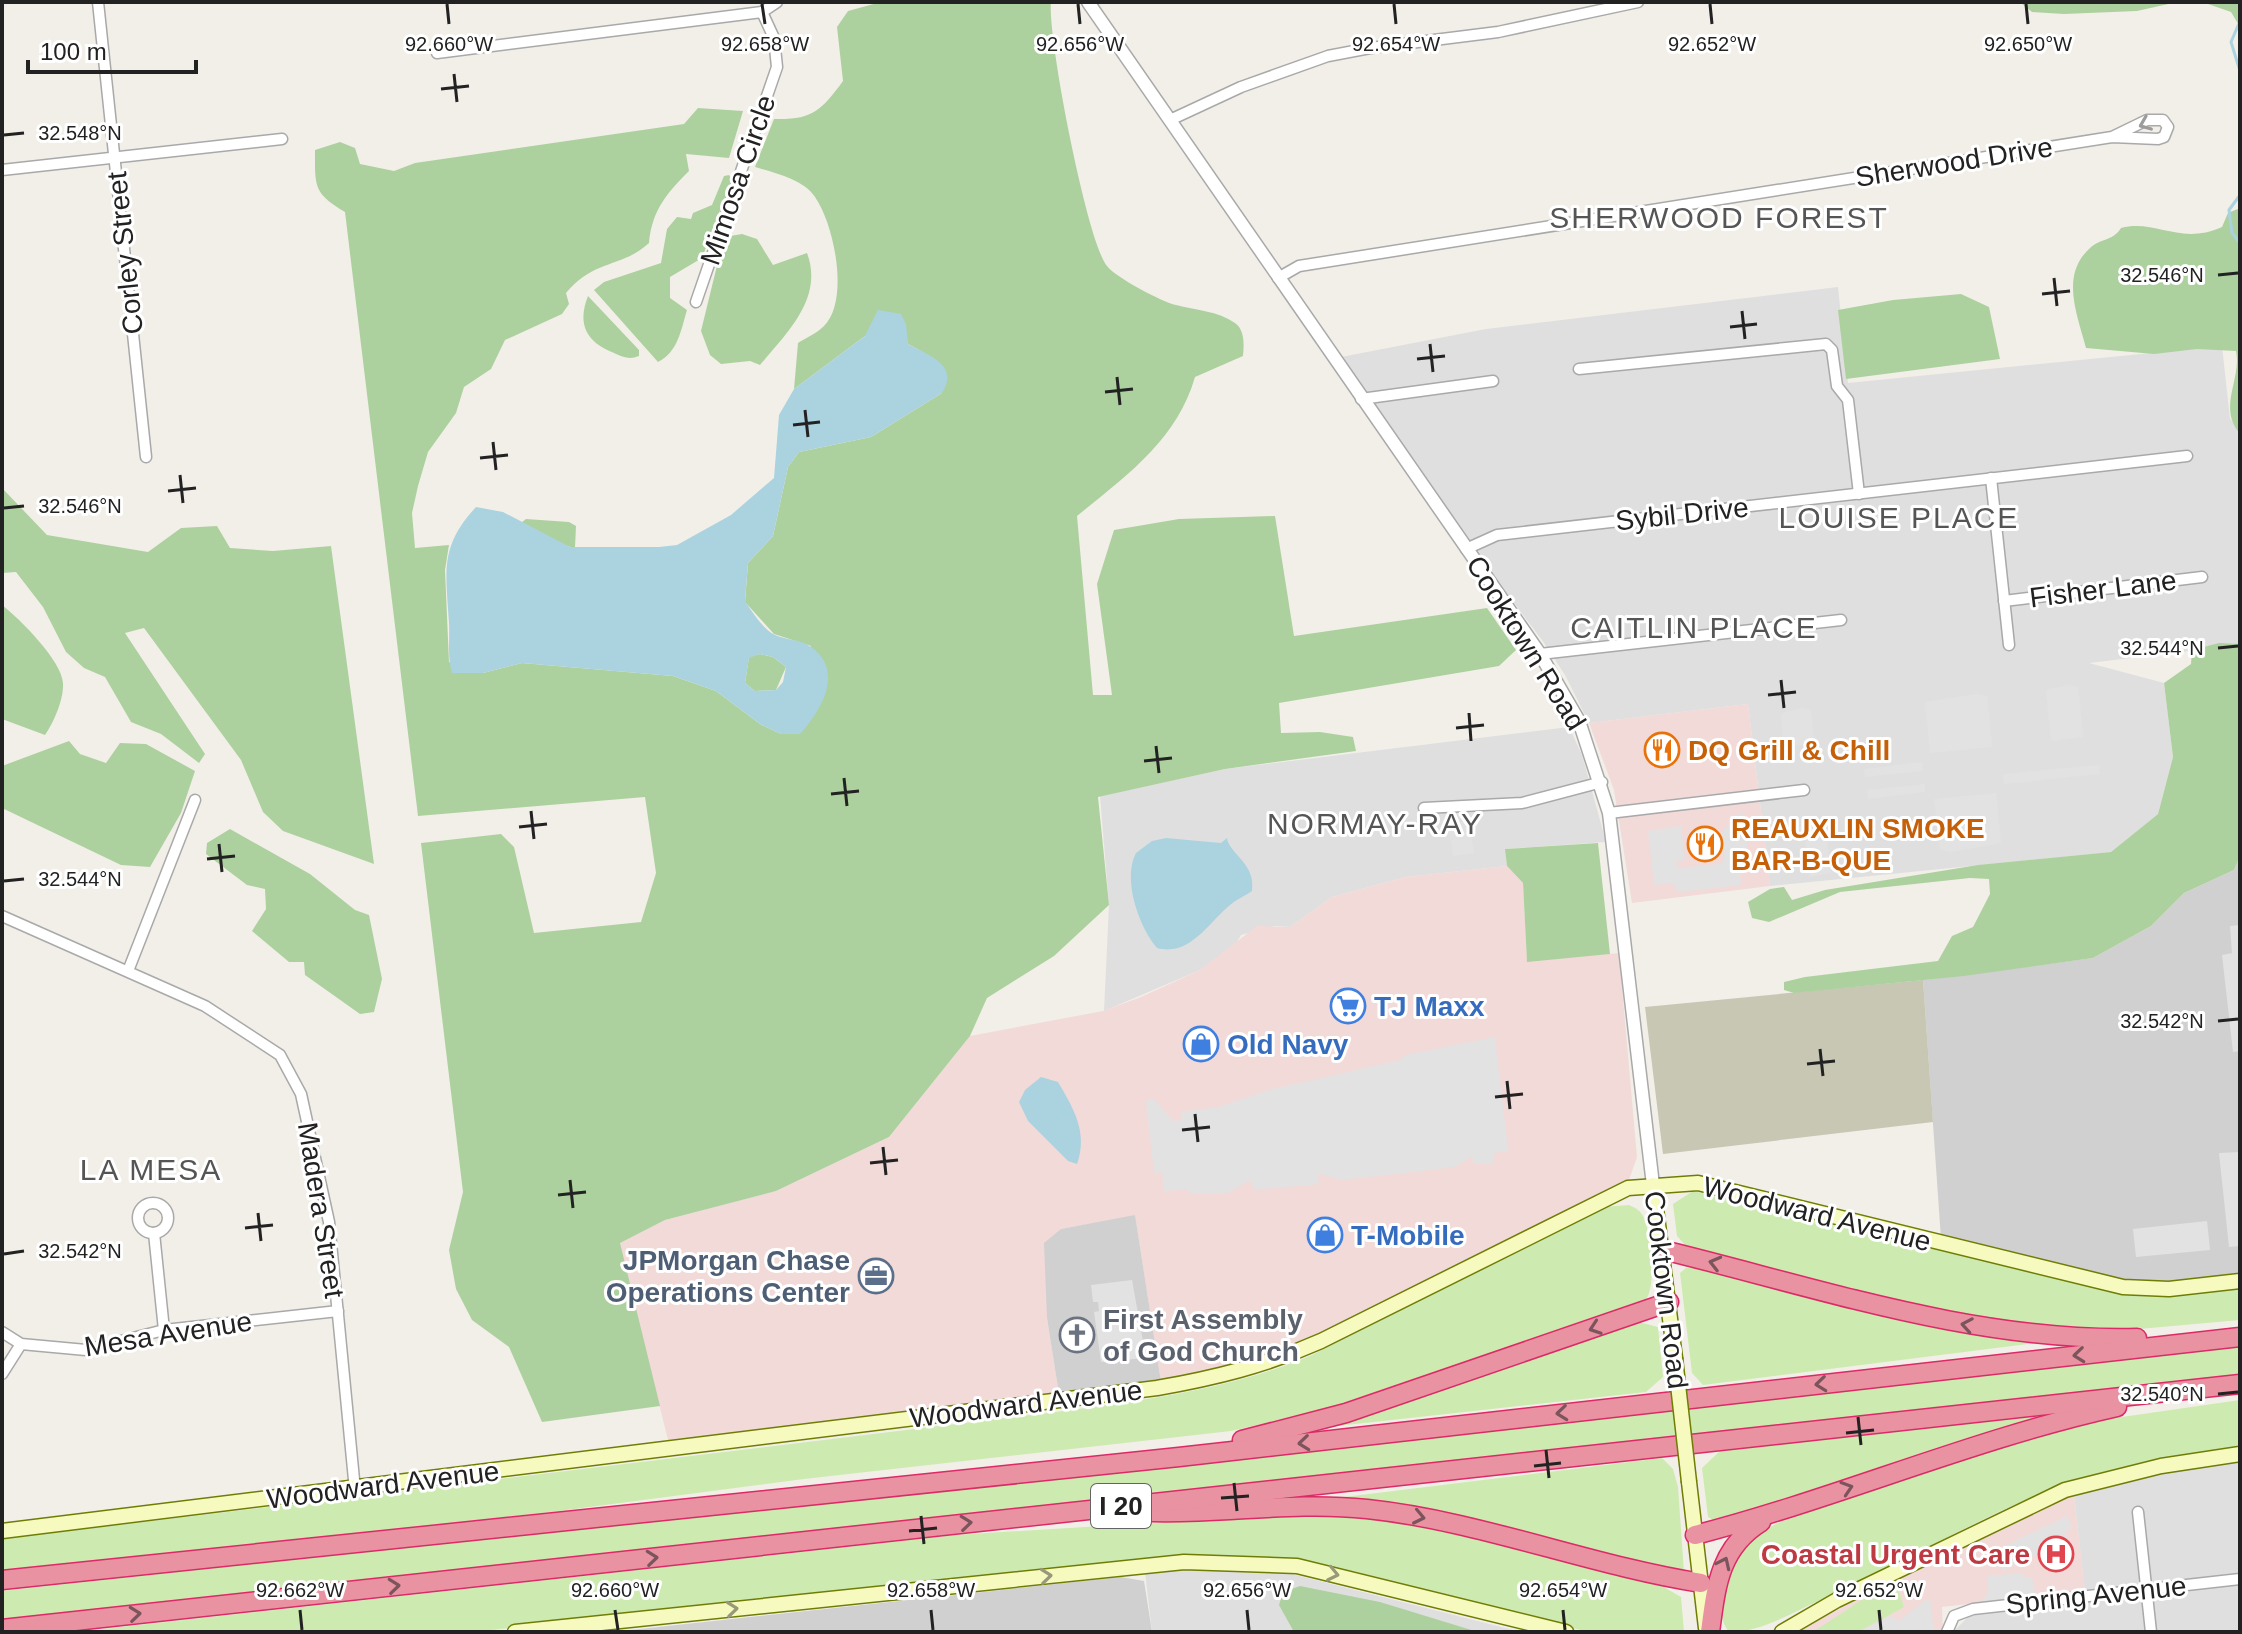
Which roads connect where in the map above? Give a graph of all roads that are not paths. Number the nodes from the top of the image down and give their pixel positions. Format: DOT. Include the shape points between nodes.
graph roads {
  1 [pos="98,2"];
  2 [pos="777,2"];
  3 [pos="1088,2"];
  4 [pos="1638,2"];
  5 [pos="762,12"];
  6 [pos="437,53"];
  7 [pos="1170,120"];
  8 [pos="2112,137"];
  9 [pos="282,139"];
  10 [pos="115,158"];
  11 [pos="2,170"];
  12 [pos="1278,278"];
  13 [pos="696,302"];
  14 [pos="1579,369"];
  15 [pos="1493,381"];
  16 [pos="1361,399"];
  17 [pos="2187,456"];
  18 [pos="146,457"];
  19 [pos="1991,478"];
  20 [pos="1859,494"];
  21 [pos="1466,549"];
  22 [pos="2202,577"];
  23 [pos="2004,601"];
  24 [pos="1841,620"];
  25 [pos="2009,645"];
  26 [pos="1540,654"];
  27 [pos="1602,782"];
  28 [pos="1804,790"];
  29 [pos="195,800"];
  30 [pos="1424,808"];
  31 [pos="1609,813"];
  32 [pos="2,916"];
  33 [pos="128,971"];
  34 [pos="1653,1185"];
  35 [pos="154,1233"];
  36 [pos="1663,1250"];
  37 [pos="2240,1281"];
  38 [pos="1669,1302"];
  39 [pos="338,1311"];
  40 [pos="164,1330"];
  41 [pos="2,1332"];
  42 [pos="2240,1336"];
  43 [pos="21,1344"];
  44 [pos="2,1374"];
  45 [pos="2240,1384"];
  46 [pos="2207,1387"];
  47 [pos="2240,1454"];
  48 [pos="1179,1457"];
  49 [pos="355,1490"];
  50 [pos="1090,1510"];
  51 [pos="2138,1512"];
  52 [pos="1774,1515"];
  53 [pos="2,1531"];
  54 [pos="1695,1535"];
  55 [pos="2240,1579"];
  56 [pos="2,1580"];
  57 [pos="1701,1583"];
  58 [pos="2146,1589"];
  59 [pos="2,1629"];
  60 [pos="515,1632"];
  61 [pos="1566,1632"];
  62 [pos="1708,1632"];
  63 [pos="1782,1632"];
  64 [pos="1947,1632"];
  65 [pos="2151,1632"];
  1 -- 10 [label="street, Corley Street"];
  2 -- 5 [label="street"];
  3 -- 7 [label="street, Cooktown Road"];
  4 -- 7 [label="street" via="1498,32 1328,56"];
  5 -- 6 [label="street"];
  5 -- 13 [label="street, Mimosa Circle" via="774,38 777,67"];
  7 -- 12 [label="street, Cooktown Road"];
  8 -- 8 [label="street, Sherwood Drive, one-way" via="2158,139 2168,127 2163,120 2147,120"];
  8 -- 12 [label="street, Sherwood Drive" via="1299,266"];
  9 -- 10 [label="street"];
  10 -- 11 [label="street"];
  10 -- 18 [label="street, Corley Street"];
  12 -- 16 [label="street, Cooktown Road"];
  14 -- 20 [label="street" via="1826,344 1832,350 1837,386 1848,400"];
  15 -- 16 [label="street"];
  16 -- 21 [label="street, Cooktown Road"];
  17 -- 19 [label="street, Sybil Drive"];
  19 -- 20 [label="street, Sybil Drive"];
  19 -- 23 [label="street"];
  20 -- 21 [label="street, Sybil Drive" via="1493,536"];
  21 -- 26 [label="street, Cooktown Road"];
  22 -- 23 [label="street, Fisher Lane"];
  23 -- 25 [label="street"];
  24 -- 26 [label="street"];
  26 -- 27 [label="street, Cooktown Road" via="1579,721"];
  27 -- 30 [label="street" via="1522,803"];
  27 -- 31 [label="street, Cooktown Road"];
  28 -- 31 [label="street"];
  29 -- 33 [label="street"];
  31 -- 34 [label="street, Cooktown Road"];
  32 -- 33 [label="street, Madera Street"];
  33 -- 39 [label="street, Madera Street" via="205,1006 280,1055 301,1094 315,1142"];
  34 -- 36 [label="main road, Cooktown Road"];
  34 -- 37 [label="main road, Woodward Avenue" via="1698,1183 2123,1287 2169,1289"];
  34 -- 49 [label="main road, Woodward Avenue" via="1628,1188 1321,1341 1220,1377"];
  35 -- 40 [label="street"];
  36 -- 38 [label="main road, Cooktown Road"];
  42 -- 36 [label="highway, one-way" via="2128,1339 2001,1332"];
  38 -- 48 [label="highway, one-way" via="1346,1413"];
  38 -- 54 [label="main road, Cooktown Road, bridge"];
  39 -- 40 [label="street, Mesa Avenue"];
  39 -- 49 [label="street, Madera Street"];
  40 -- 43 [label="street, Mesa Avenue" via="86,1350"];
  41 -- 43 [label="street, Mesa Avenue"];
  42 -- 48 [label="highway, I 20, one-way"];
  43 -- 44 [label="street"];
  45 -- 46 [label="highway, I 20"];
  46 -- 50 [label="highway, I 20"];
  52 -- 46 [label="highway, one-way" via="2003,1436"];
  47 -- 63 [label="main road" via="2161,1466 2065,1490"];
  48 -- 56 [label="highway, I 20"];
  49 -- 53 [label="main road, Woodward Avenue"];
  50 -- 57 [label="highway, one-way" via="1367,1509"];
  59 -- 50 [label="highway, I 20, one-way"];
  51 -- 58 [label="street"];
  52 -- 54 [label="highway"];
  62 -- 52 [label="highway, one-way" via="1725,1558 1747,1531"];
  54 -- 57 [label="main road, Cooktown Road"];
  55 -- 58 [label="street, Spring Avenue"];
  57 -- 62 [label="main road, Cooktown Road"];
  58 -- 64 [label="street, Spring Avenue" via="1973,1609 1954,1616"];
  58 -- 65 [label="street"];
  60 -- 61 [label="main road, one-way" via="1184,1562 1297,1566"];
}
